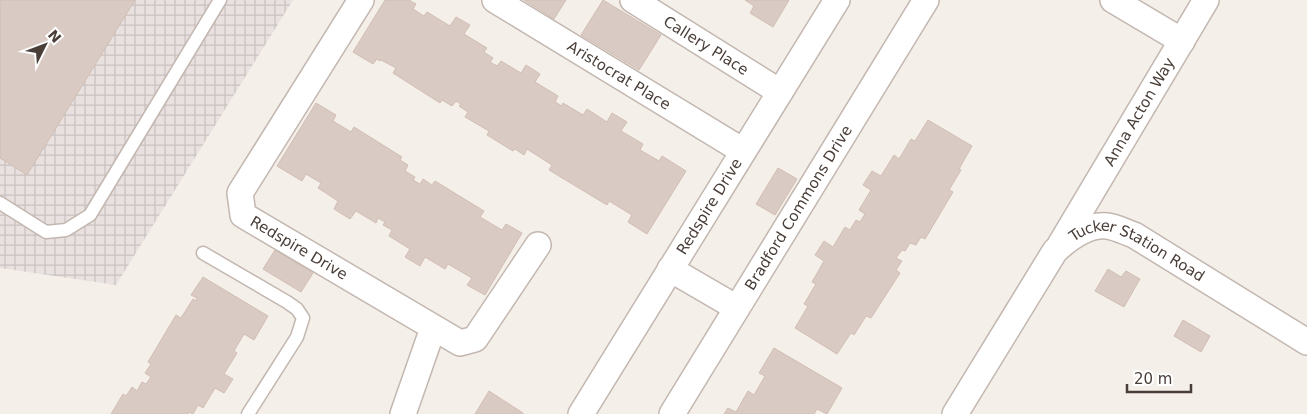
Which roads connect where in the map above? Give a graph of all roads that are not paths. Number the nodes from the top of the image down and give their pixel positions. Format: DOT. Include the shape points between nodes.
graph roads {
  1 [pos="220,0"];
  2 [pos="361,0"];
  3 [pos="495,0"];
  4 [pos="633,0"];
  5 [pos="837,0"];
  6 [pos="926,0"];
  7 [pos="1113,0"];
  8 [pos="1206,0"];
  9 [pos="1182,41"];
  10 [pos="780,92"];
  11 [pos="743,151"];
  12 [pos="0,203"];
  13 [pos="538,244"];
  14 [pos="1056,252"];
  15 [pos="203,253"];
  16 [pos="670,269"];
  17 [pos="737,308"];
  18 [pos="433,328"];
  19 [pos="1307,342"];
  20 [pos="248,414"];
  21 [pos="402,414"];
  22 [pos="581,414"];
  23 [pos="672,414"];
  24 [pos="955,414"];
  1 -- 12 [label="lane" via="90,216 66,230 46,232"];
  2 -- 18 [label="street, Redspire Drive" via="240,193 243,215"];
  3 -- 11 [label="street, Aristocrat Place"];
  4 -- 10 [label="street, Callery Place"];
  5 -- 10 [label="street, Redspire Drive"];
  6 -- 17 [label="street, Bradford Commons Drive"];
  7 -- 9 [label="street, Anna Acton Way"];
  8 -- 9 [label="street"];
  9 -- 14 [label="street, Anna Acton Way"];
  10 -- 11 [label="street, Redspire Drive"];
  11 -- 16 [label="street, Redspire Drive"];
  13 -- 18 [label="street, Redspire Drive" via="475,340 460,343"];
  14 -- 19 [label="street, Tucker Station Road" via="1078,233 1095,227 1108,226 1134,235"];
  14 -- 24 [label="street, Tucker Station Road"];
  15 -- 20 [label="lane" via="287,302 303,318 297,337"];
  16 -- 17 [label="street"];
  16 -- 22 [label="street, Redspire Drive"];
  17 -- 23 [label="street, Bradford Commons Drive"];
  18 -- 21 [label="street"];
}
